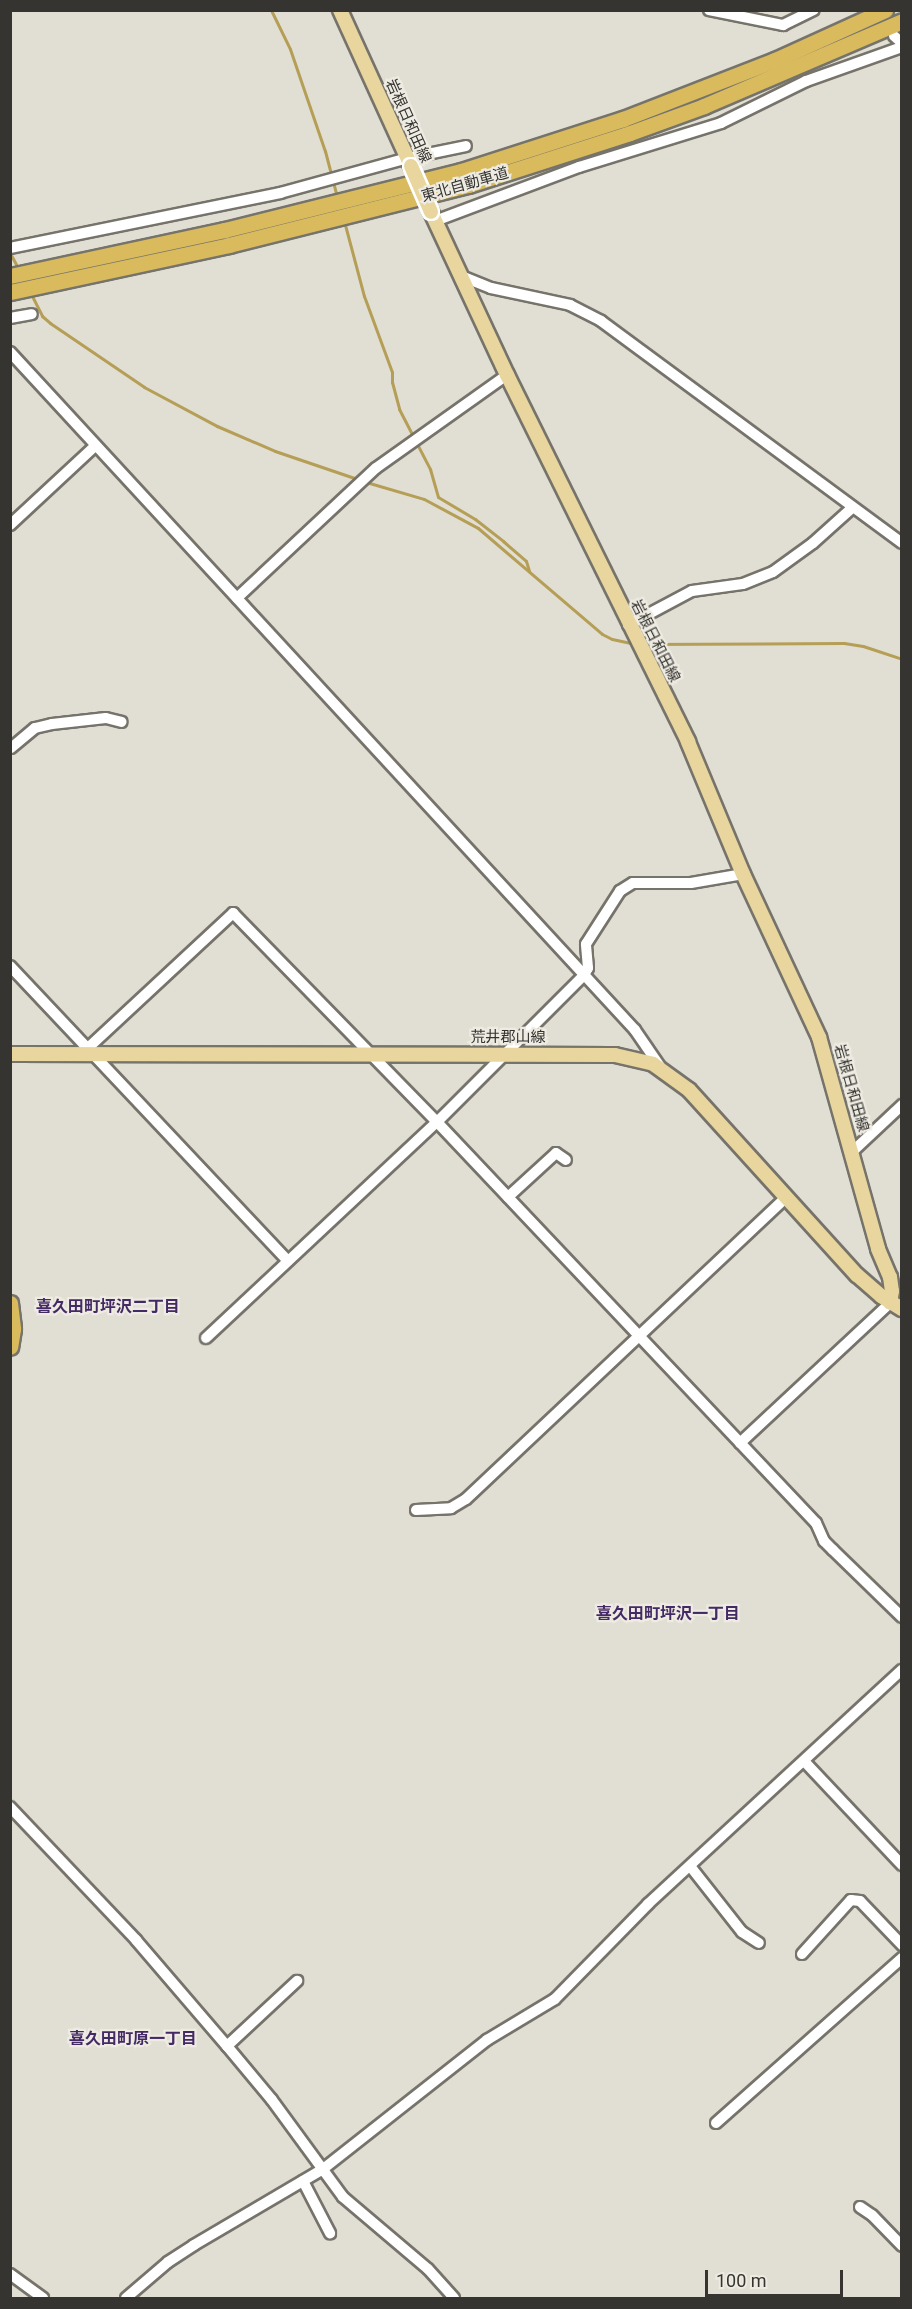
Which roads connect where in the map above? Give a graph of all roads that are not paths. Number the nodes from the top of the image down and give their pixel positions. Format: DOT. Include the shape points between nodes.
graph roads {
  1 [pos="340,10"];
  2 [pos="709,10"];
  3 [pos="814,10"];
  4 [pos="885,10"];
  5 [pos="902,21"];
  6 [pos="899,42"];
  7 [pos="466,146"];
  8 [pos="409,162"];
  9 [pos="433,216"];
  10 [pos="10,248"];
  11 [pos="10,276"];
  12 [pos="461,276"];
  13 [pos="10,292"];
  14 [pos="32,314"];
  15 [pos="10,318"];
  16 [pos="10,352"];
  17 [pos="507,375"];
  18 [pos="96,445"];
  19 [pos="852,507"];
  20 [pos="10,525"];
  21 [pos="902,543"];
  22 [pos="237,598"];
  23 [pos="628,625"];
  24 [pos="122,722"];
  25 [pos="11,748"];
  26 [pos="743,874"];
  27 [pos="10,966"];
  28 [pos="584,975"];
  29 [pos="92,1051"];
  30 [pos="10,1054"];
  31 [pos="505,1054"];
  32 [pos="372,1055"];
  33 [pos="661,1068"];
  34 [pos="902,1105"];
  35 [pos="437,1122"];
  36 [pos="852,1152"];
  37 [pos="567,1160"];
  38 [pos="508,1197"];
  39 [pos="786,1197"];
  40 [pos="288,1261"];
  41 [pos="10,1303"];
  42 [pos="896,1306"];
  43 [pos="637,1335"];
  44 [pos="206,1338"];
  45 [pos="10,1347"];
  46 [pos="740,1443"];
  47 [pos="416,1510"];
  48 [pos="902,1617"];
  49 [pos="902,1670"];
  50 [pos="804,1761"];
  51 [pos="10,1807"];
  52 [pos="902,1865"];
  53 [pos="690,1866"];
  54 [pos="759,1943"];
  55 [pos="902,1945"];
  56 [pos="802,1954"];
  57 [pos="902,1958"];
  58 [pos="297,1981"];
  59 [pos="227,2046"];
  60 [pos="716,2123"];
  61 [pos="323,2169"];
  62 [pos="303,2181"];
  63 [pos="860,2207"];
  64 [pos="330,2233"];
  65 [pos="902,2246"];
  66 [pos="10,2274"];
  67 [pos="43,2298"];
  68 [pos="126,2298"];
  69 [pos="454,2298"];
  1 -- 8 [label="main road, 岩根日和田線"];
  2 -- 3 [label="street" via="783,25"];
  4 -- 11 [label="highway, 東北自動車道" via="775,60 634,115 461,171 225,230"];
  5 -- 13 [label="highway, 東北自動車道" via="704,106 468,185 240,243"];
  6 -- 9 [label="street" via="806,81 721,123"];
  7 -- 8 [label="street"];
  8 -- 9 [label="main road, 岩根日和田線, bridge"];
  8 -- 10 [label="street" via="280,193"];
  9 -- 12 [label="main road, 岩根日和田線"];
  12 -- 17 [label="main road, 岩根日和田線"];
  12 -- 19 [label="street" via="491,288 570,305 588,313"];
  14 -- 15 [label="street"];
  16 -- 18 [label="street"];
  17 -- 22 [label="street" via="376,468"];
  17 -- 23 [label="main road, 岩根日和田線"];
  18 -- 20 [label="street"];
  18 -- 22 [label="street"];
  19 -- 21 [label="street"];
  19 -- 23 [label="street" via="813,543 773,572 743,584 692,591"];
  22 -- 28 [label="street"];
  23 -- 26 [label="main road, 岩根日和田線" via="688,742"];
  24 -- 25 [label="street" via="106,718 52,724 35,728"];
  26 -- 28 [label="street" via="703,882 633,883 625,887 615,894 586,944 588,968"];
  26 -- 36 [label="main road, 岩根日和田線" via="819,1037"];
  27 -- 29 [label="street"];
  28 -- 31 [label="street"];
  28 -- 33 [label="street" via="635,1030"];
  29 -- 30 [label="main road, 荒井郡山線"];
  29 -- 32 [label="main road, 荒井郡山線"];
  29 -- 32 [label="street" via="233,913"];
  29 -- 40 [label="street"];
  31 -- 32 [label="main road, 荒井郡山線"];
  31 -- 33 [label="main road, 荒井郡山線" via="615,1055"];
  31 -- 35 [label="street"];
  32 -- 35 [label="street"];
  33 -- 39 [label="main road, 荒井郡山線" via="683,1084"];
  34 -- 36 [label="street"];
  35 -- 38 [label="street"];
  35 -- 40 [label="street"];
  36 -- 42 [label="main road, 岩根日和田線"];
  37 -- 38 [label="street" via="555,1153"];
  38 -- 43 [label="street"];
  39 -- 42 [label="main road, 荒井郡山線" via="857,1275"];
  39 -- 43 [label="street"];
  40 -- 44 [label="street"];
  41 -- 45 [label="highway"];
  42 -- 46 [label="street"];
  43 -- 46 [label="street"];
  43 -- 47 [label="street" via="466,1499 451,1508"];
  46 -- 48 [label="street" via="816,1523 824,1541"];
  49 -- 50 [label="street"];
  50 -- 52 [label="street"];
  50 -- 53 [label="street"];
  51 -- 59 [label="street" via="136,1940"];
  53 -- 54 [label="street" via="742,1932"];
  53 -- 61 [label="street" via="555,1999 488,2040"];
  55 -- 56 [label="street" via="860,1901 851,1900"];
  57 -- 60 [label="street"];
  58 -- 59 [label="street"];
  59 -- 61 [label="street"];
  61 -- 62 [label="street"];
  61 -- 69 [label="street" via="343,2197 428,2269"];
  62 -- 64 [label="street"];
  62 -- 68 [label="street" via="176,2257"];
  63 -- 65 [label="street"];
  66 -- 67 [label="street"];
}
